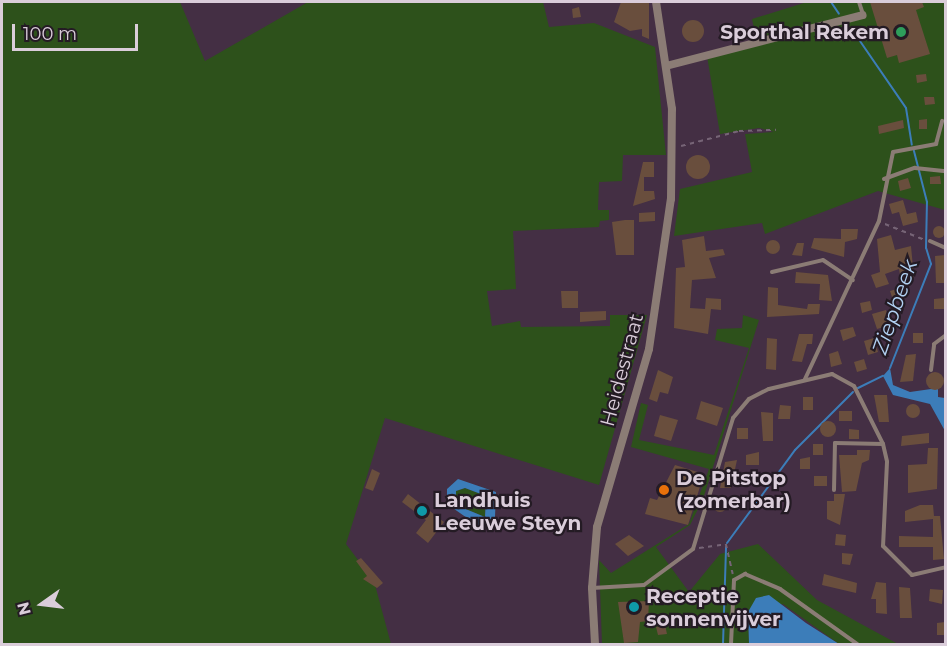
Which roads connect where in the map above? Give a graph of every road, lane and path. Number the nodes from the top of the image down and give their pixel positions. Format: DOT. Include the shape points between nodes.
graph roads {
  1 [pos="656,2"];
  2 [pos="859,2"];
  3 [pos="863,15"];
  4 [pos="666,66"];
  5 [pos="942,120"];
  6 [pos="776,130"];
  7 [pos="674,147"];
  8 [pos="945,171"];
  9 [pos="884,178"];
  10 [pos="879,221"];
  11 [pos="930,242"];
  12 [pos="945,248"];
  13 [pos="772,272"];
  14 [pos="853,280"];
  15 [pos="945,335"];
  16 [pos="932,370"];
  17 [pos="805,380"];
  18 [pos="883,444"];
  19 [pos="834,490"];
  20 [pos="693,549"];
  21 [pos="945,567"];
  22 [pos="734,580"];
  23 [pos="592,588"];
  24 [pos="595,645"];
  25 [pos="731,645"];
  26 [pos="857,645"];
  1 -- 4 [label="street, Heidestraat"];
  2 -- 3 [label="lane"];
  3 -- 4 [label="street"];
  4 -- 7 [label="street, Heidestraat"];
  5 -- 9 [label="lane" via="936,144 893,152"];
  6 -- 7 [label="path" via="739,131"];
  7 -- 23 [label="street, Heidestraat" via="649,349 603,501"];
  8 -- 9 [label="lane" via="917,168"];
  9 -- 10 [label="lane"];
  10 -- 11 [label="path"];
  10 -- 14 [label="lane"];
  11 -- 12 [label="lane"];
  13 -- 14 [label="lane" via="824,260"];
  14 -- 17 [label="lane"];
  15 -- 16 [label="lane" via="934,344"];
  17 -- 18 [label="lane" via="832,374 848,378"];
  17 -- 20 [label="lane" via="749,399 733,418"];
  18 -- 19 [label="lane" via="835,443"];
  18 -- 21 [label="lane" via="887,462 883,546 912,575"];
  20 -- 22 [label="path" via="726,543"];
  20 -- 23 [label="lane" via="645,585"];
  22 -- 25 [label="lane"];
  22 -- 26 [label="lane" via="757,576"];
  23 -- 24 [label="street, Heidestraat"];
}
